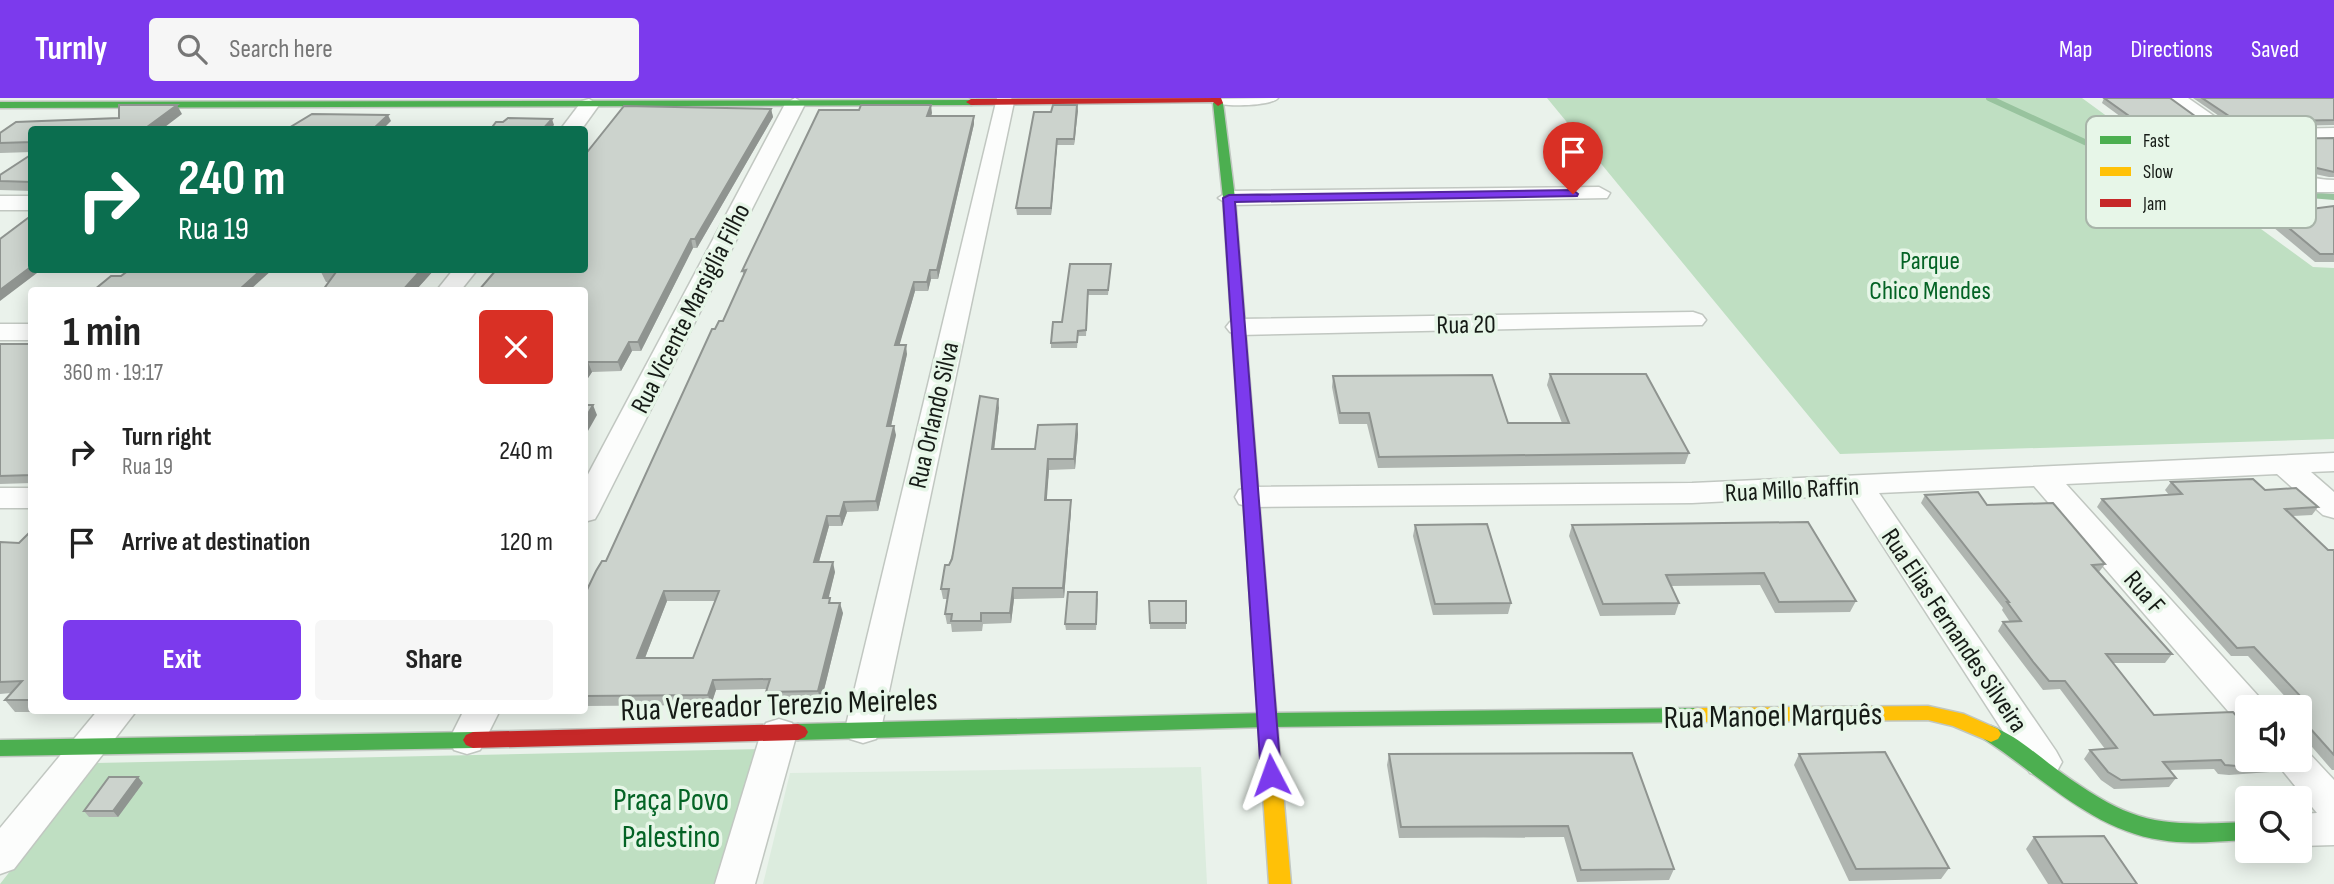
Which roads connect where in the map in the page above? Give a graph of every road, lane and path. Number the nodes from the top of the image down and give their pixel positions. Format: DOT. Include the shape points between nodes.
graph roads {
  1 [pos="8,98"];
  2 [pos="1268,98"];
  3 [pos="2175,98"];
  4 [pos="1103,99"];
  5 [pos="1217,99"];
  6 [pos="211,100"];
  7 [pos="1004,102"];
  8 [pos="0,104"];
  9 [pos="795,104"];
  10 [pos="589,105"];
  11 [pos="2200,116"];
  12 [pos="573,126"];
  13 [pos="2316,134"];
  14 [pos="2334,134"];
  15 [pos="2316,185"];
  16 [pos="2334,186"];
  17 [pos="1599,193"];
  18 [pos="1229,198"];
  19 [pos="0,203"];
  20 [pos="28,203"];
  21 [pos="463,273"];
  22 [pos="451,287"];
  23 [pos="1693,320"];
  24 [pos="1239,327"];
  25 [pos="0,332"];
  26 [pos="28,332"];
  27 [pos="2334,462"];
  28 [pos="2285,465"];
  29 [pos="2043,477"];
  30 [pos="1859,486"];
  31 [pos="1250,497"];
  32 [pos="0,498"];
  33 [pos="28,498"];
  34 [pos="588,504"];
  35 [pos="2334,508"];
  36 [pos="2236,695"];
  37 [pos="116,714"];
  38 [pos="1267,720"];
  39 [pos="474,725"];
  40 [pos="863,729"];
  41 [pos="779,733"];
  42 [pos="0,748"];
  43 [pos="89,748"];
  44 [pos="2304,772"];
  45 [pos="2051,774"];
  46 [pos="2334,806"];
  47 [pos="2312,830"];
  48 [pos="2334,830"];
  49 [pos="2235,831"];
  50 [pos="0,857"];
  51 [pos="736,884"];
  52 [pos="1280,884"];
  1 -- 8 [label="street"];
  2 -- 5 [label="street"];
  3 -- 11 [label="street"];
  4 -- 5 [label="street"];
  4 -- 7 [label="street"];
  5 -- 18 [label="street"];
  6 -- 8 [label="street"];
  6 -- 10 [label="street"];
  7 -- 9 [label="street"];
  7 -- 40 [label="street, Rua Orlando Silva"];
  9 -- 10 [label="street"];
  9 -- 34 [label="street, Rua Vicente Marsiglia Filho"];
  10 -- 12 [label="street"];
  13 -- 14 [label="street"];
  15 -- 16 [label="street"];
  17 -- 18 [label="street"];
  18 -- 24 [label="street"];
  19 -- 20 [label="street"];
  21 -- 22 [label="street"];
  23 -- 24 [label="street, Rua 20"];
  24 -- 31 [label="street"];
  25 -- 26 [label="street"];
  27 -- 28 [label="street, Rua Millo Raffin"];
  28 -- 29 [label="street, Rua Millo Raffin"];
  28 -- 35 [label="street"];
  29 -- 30 [label="street, Rua Millo Raffin"];
  29 -- 36 [label="street, Rua F"];
  30 -- 31 [label="street, Rua Millo Raffin" via="1653,494"];
  30 -- 45 [label="street, Rua Elias Fernandes Silveira"];
  31 -- 38 [label="street"];
  32 -- 33 [label="street"];
  37 -- 43 [label="street"];
  38 -- 40 [label="street, Rua Vereador Terezio Meireles"];
  38 -- 45 [label="street, Rua Manoel Marquês" via="1928,713 1976,726"];
  38 -- 52 [label="street"];
  39 -- 41 [label="street, Rua Vereador Terezio Meireles"];
  39 -- 43 [label="street, Rua Vereador Terezio Meireles"];
  40 -- 41 [label="street, Rua Vereador Terezio Meireles"];
  41 -- 51 [label="street"];
  42 -- 43 [label="street, Rua Vereador Terezio Meireles"];
  43 -- 50 [label="street"];
  44 -- 46 [label="street"];
  45 -- 49 [label="street, Rua Manoel Marquês" via="2142,828 2178,833"];
  47 -- 48 [label="street"];
}
